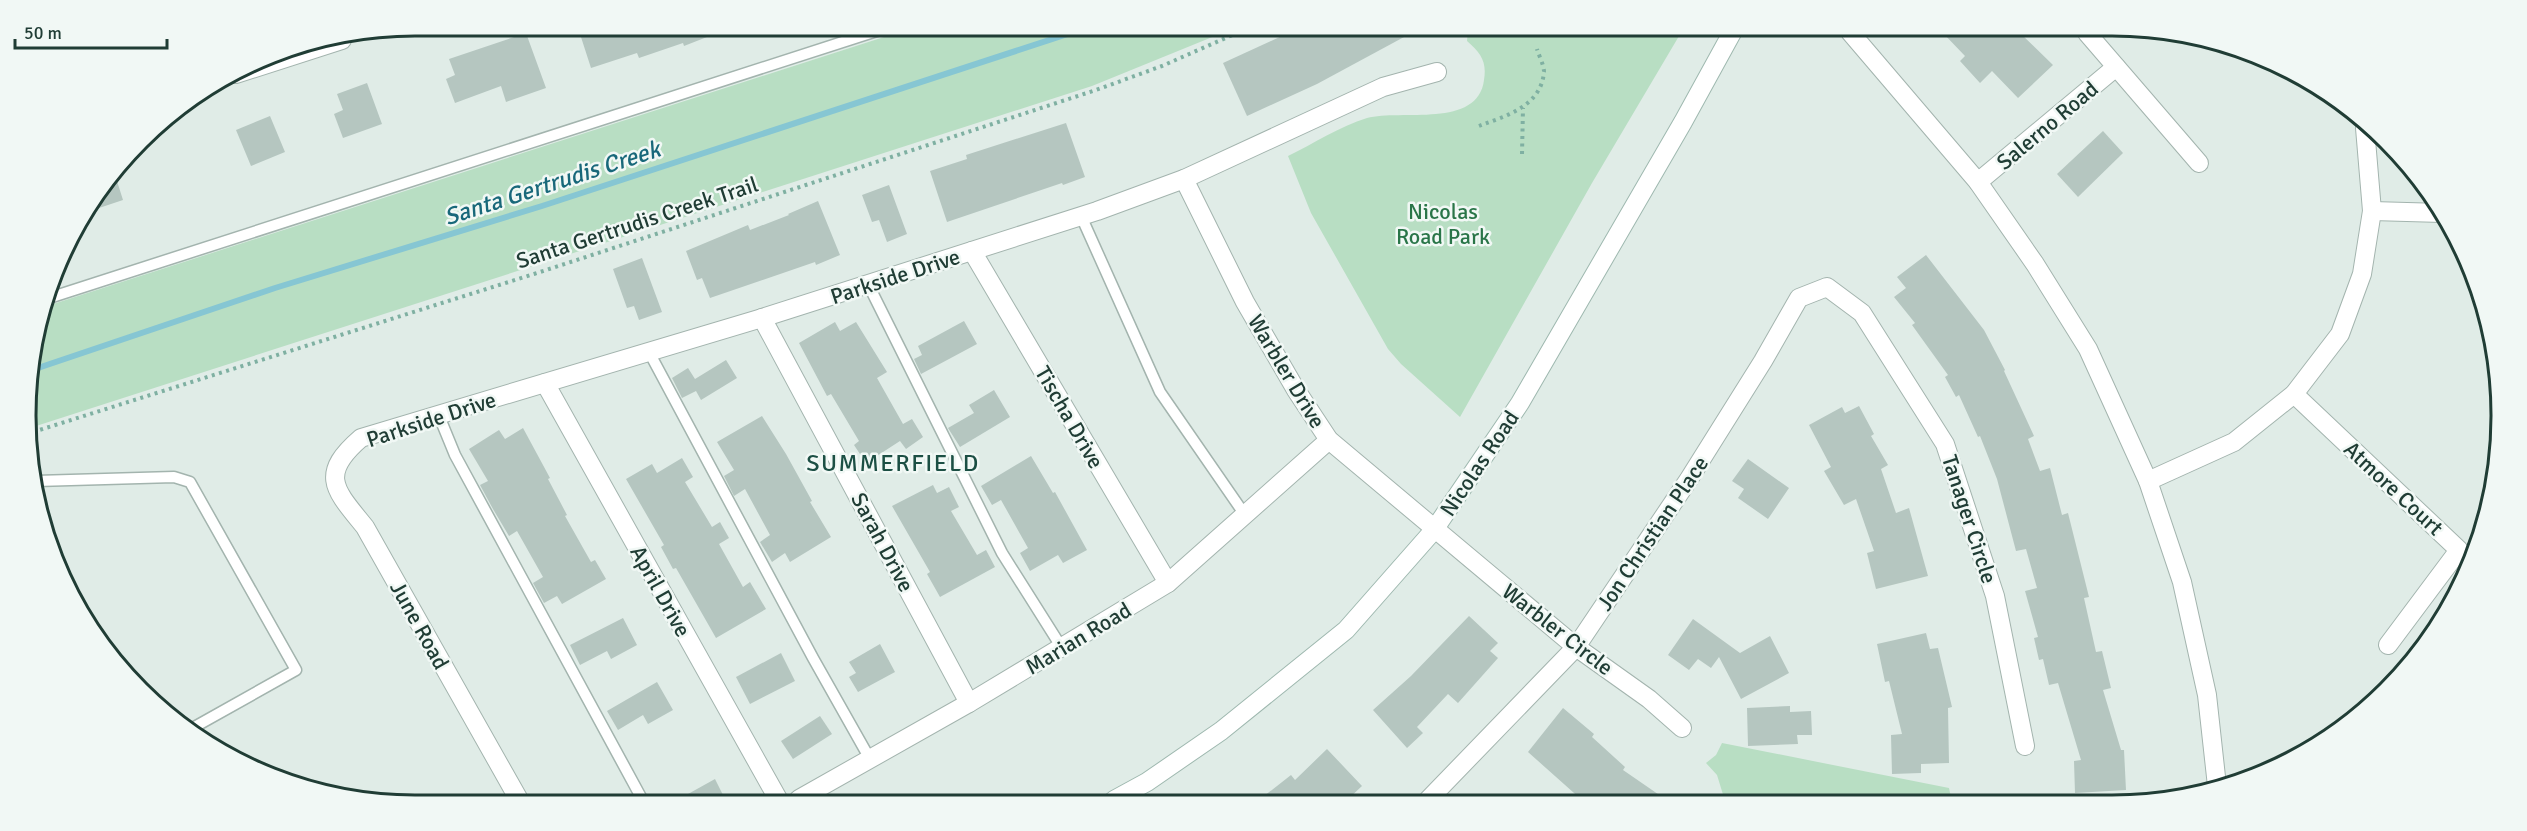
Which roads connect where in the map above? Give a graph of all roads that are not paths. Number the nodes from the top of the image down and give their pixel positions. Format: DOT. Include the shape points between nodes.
graph roads {
  1 [pos="858,36"];
  2 [pos="1730,36"];
  3 [pos="1853,36"];
  4 [pos="2089,36"];
  5 [pos="2116,68"];
  6 [pos="1437,72"];
  7 [pos="2365,133"];
  8 [pos="2199,163"];
  9 [pos="1184,179"];
  10 [pos="1978,182"];
  11 [pos="2372,211"];
  12 [pos="2432,213"];
  13 [pos="1081,216"];
  14 [pos="972,251"];
  15 [pos="868,284"];
  16 [pos="55,296"];
  17 [pos="1862,313"];
  18 [pos="762,318"];
  19 [pos="649,352"];
  20 [pos="545,383"];
  21 [pos="2294,394"];
  22 [pos="439,416"];
  23 [pos="1329,440"];
  24 [pos="344,453"];
  25 [pos="42,481"];
  26 [pos="2148,481"];
  27 [pos="1245,515"];
  28 [pos="1434,530"];
  29 [pos="1168,583"];
  30 [pos="2388,645"];
  31 [pos="1576,647"];
  32 [pos="1062,648"];
  33 [pos="969,703"];
  34 [pos="197,726"];
  35 [pos="1682,728"];
  36 [pos="2025,746"];
  37 [pos="870,759"];
  38 [pos="2216,780"];
  39 [pos="516,795"];
  40 [pos="640,795"];
  41 [pos="776,795"];
  42 [pos="806,795"];
  43 [pos="1123,795"];
  44 [pos="1433,795"];
  1 -- 16 [label="lane"];
  2 -- 28 [label="street, Nicolas Road" via="1520,403"];
  3 -- 10 [label="street"];
  4 -- 5 [label="street"];
  5 -- 8 [label="street"];
  5 -- 10 [label="street, Salerno Road"];
  6 -- 9 [label="street, Parkside Drive" via="1383,87"];
  7 -- 11 [label="street"];
  9 -- 13 [label="street, Parkside Drive"];
  9 -- 23 [label="street, Warbler Drive" via="1245,302"];
  10 -- 26 [label="street" via="2088,349"];
  11 -- 12 [label="street"];
  11 -- 21 [label="street" via="2362,274 2340,334"];
  13 -- 14 [label="street, Parkside Drive"];
  13 -- 27 [label="lane" via="1160,392"];
  14 -- 15 [label="street, Parkside Drive"];
  14 -- 29 [label="street, Tischa Drive"];
  15 -- 18 [label="street, Parkside Drive"];
  15 -- 32 [label="lane" via="1002,553"];
  17 -- 31 [label="street, Jon Christian Place" via="1827,288 1799,298 1689,479"];
  17 -- 36 [label="street, Tanager Circle" via="1946,444 1995,596"];
  18 -- 19 [label="street, Parkside Drive"];
  18 -- 33 [label="street, Sarah Drive"];
  19 -- 20 [label="street, Parkside Drive"];
  19 -- 37 [label="lane"];
  20 -- 22 [label="street, Parkside Drive"];
  20 -- 41 [label="street, April Drive"];
  21 -- 26 [label="street" via="2234,442"];
  21 -- 30 [label="street, Atmore Court" via="2459,550"];
  22 -- 24 [label="street, Parkside Drive" via="361,438"];
  22 -- 40 [label="lane" via="455,454"];
  23 -- 27 [label="street, Marian Road"];
  23 -- 28 [label="street, Warbler Drive"];
  24 -- 39 [label="street, June Road" via="335,468 337,492 365,527"];
  25 -- 34 [label="lane" via="174,477 190,482 296,670"];
  26 -- 38 [label="street" via="2182,582 2207,695"];
  27 -- 29 [label="street, Marian Road"];
  28 -- 31 [label="street, Warbler Circle"];
  28 -- 43 [label="street, Nicolas Road" via="1346,630 1221,731"];
  29 -- 32 [label="street, Marian Road"];
  31 -- 35 [label="street, Warbler Circle" via="1650,699"];
  31 -- 44 [label="street, Jon Christian Place"];
  32 -- 33 [label="street, Marian Road"];
  33 -- 37 [label="street, Marian Road"];
  37 -- 42 [label="street, Marian Road"];
}
